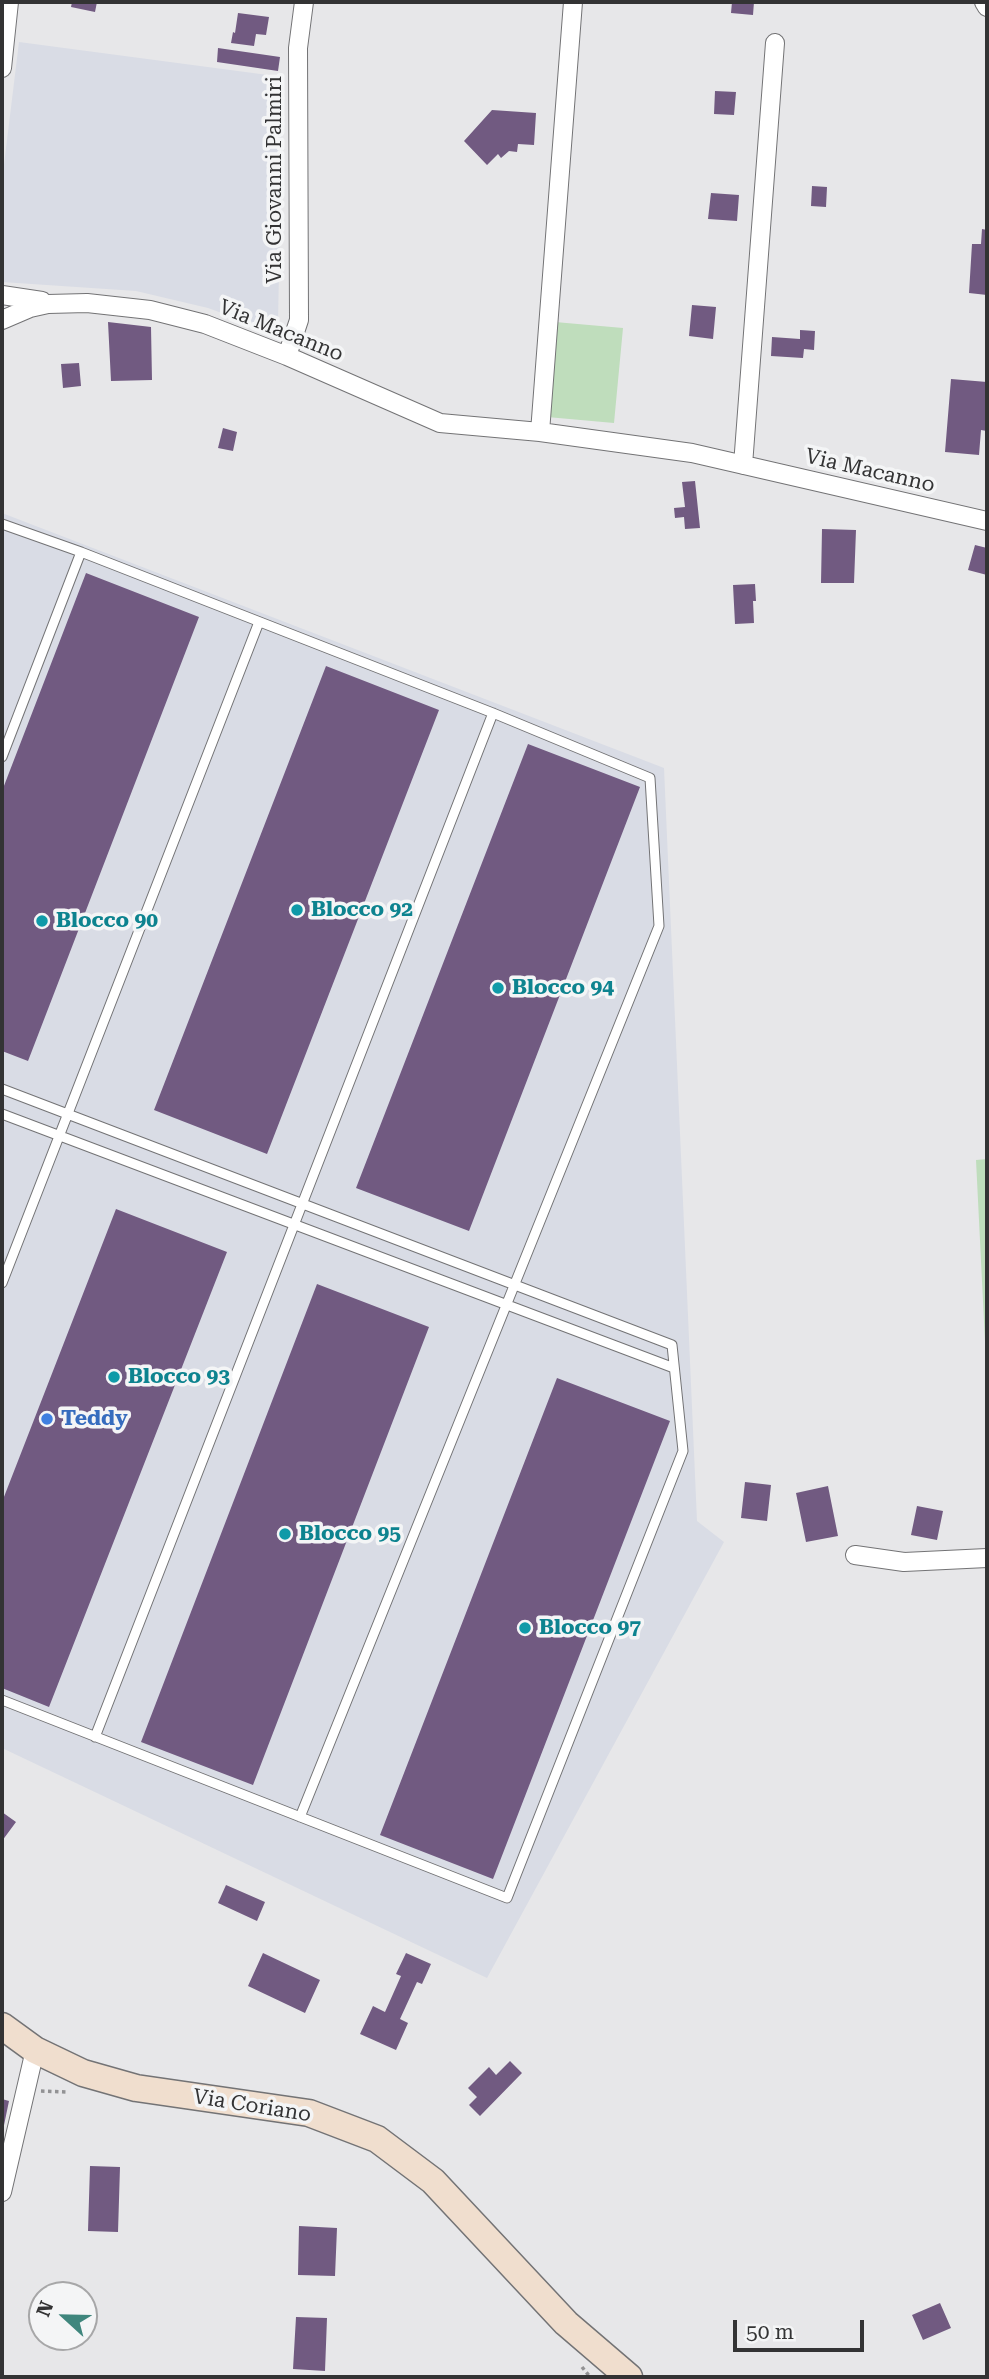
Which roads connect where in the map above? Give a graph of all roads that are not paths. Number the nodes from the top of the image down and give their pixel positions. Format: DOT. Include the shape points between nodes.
graph roads {
  1 [pos="9,2"];
  2 [pos="304,2"];
  3 [pos="573,2"];
  4 [pos="984,2"];
  5 [pos="987,6"];
  6 [pos="775,43"];
  7 [pos="2,68"];
  8 [pos="2,295"];
  9 [pos="48,304"];
  10 [pos="2,320"];
  11 [pos="287,356"];
  12 [pos="540,432"];
  13 [pos="743,465"];
  14 [pos="987,521"];
  15 [pos="2,524"];
  16 [pos="81,552"];
  17 [pos="260,622"];
  18 [pos="493,713"];
  19 [pos="2,757"];
  20 [pos="2,1089"];
  21 [pos="2,1114"];
  22 [pos="67,1116"];
  23 [pos="59,1137"];
  24 [pos="302,1205"];
  25 [pos="294,1225"];
  26 [pos="2,1283"];
  27 [pos="514,1286"];
  28 [pos="506,1305"];
  29 [pos="674,1368"];
  30 [pos="855,1555"];
  31 [pos="987,1558"];
  32 [pos="2,1700"];
  33 [pos="95,1737"];
  34 [pos="300,1817"];
  35 [pos="2,2026"];
  36 [pos="35,2050"];
  37 [pos="2,2192"];
  38 [pos="629,2377"];
  1 -- 7 [label="street"];
  2 -- 11 [label="street, Via Giovanni Palmiri" via="298,48 299,320"];
  3 -- 12 [label="street"];
  4 -- 5 [label="street"];
  6 -- 13 [label="street"];
  8 -- 9 [label="street"];
  9 -- 10 [label="street, Via Macanno"];
  9 -- 11 [label="street, Via Macanno" via="150,310 205,324"];
  11 -- 12 [label="street, Via Macanno" via="440,423"];
  12 -- 13 [label="street, Via Macanno" via="692,453"];
  13 -- 14 [label="street, Via Macanno"];
  15 -- 16 [label="lane"];
  16 -- 17 [label="lane"];
  16 -- 19 [label="lane"];
  17 -- 18 [label="lane"];
  17 -- 22 [label="lane"];
  18 -- 24 [label="lane"];
  18 -- 27 [label="lane" via="650,778 659,926"];
  20 -- 22 [label="lane"];
  21 -- 23 [label="lane"];
  22 -- 23 [label="lane"];
  22 -- 24 [label="lane"];
  23 -- 25 [label="lane"];
  23 -- 26 [label="lane"];
  24 -- 25 [label="lane"];
  24 -- 27 [label="lane"];
  25 -- 28 [label="lane"];
  25 -- 33 [label="lane"];
  27 -- 28 [label="lane"];
  27 -- 29 [label="lane" via="672,1345"];
  28 -- 29 [label="lane"];
  28 -- 34 [label="lane"];
  29 -- 34 [label="lane" via="683,1451 507,1898"];
  30 -- 31 [label="street" via="904,1562"];
  32 -- 33 [label="lane"];
  33 -- 34 [label="lane"];
  35 -- 36 [label="main road, Via Coriano"];
  36 -- 37 [label="street"];
  36 -- 38 [label="main road, Via Coriano" via="83,2073 136,2088 309,2113 377,2139 433,2181 566,2323"];
}
